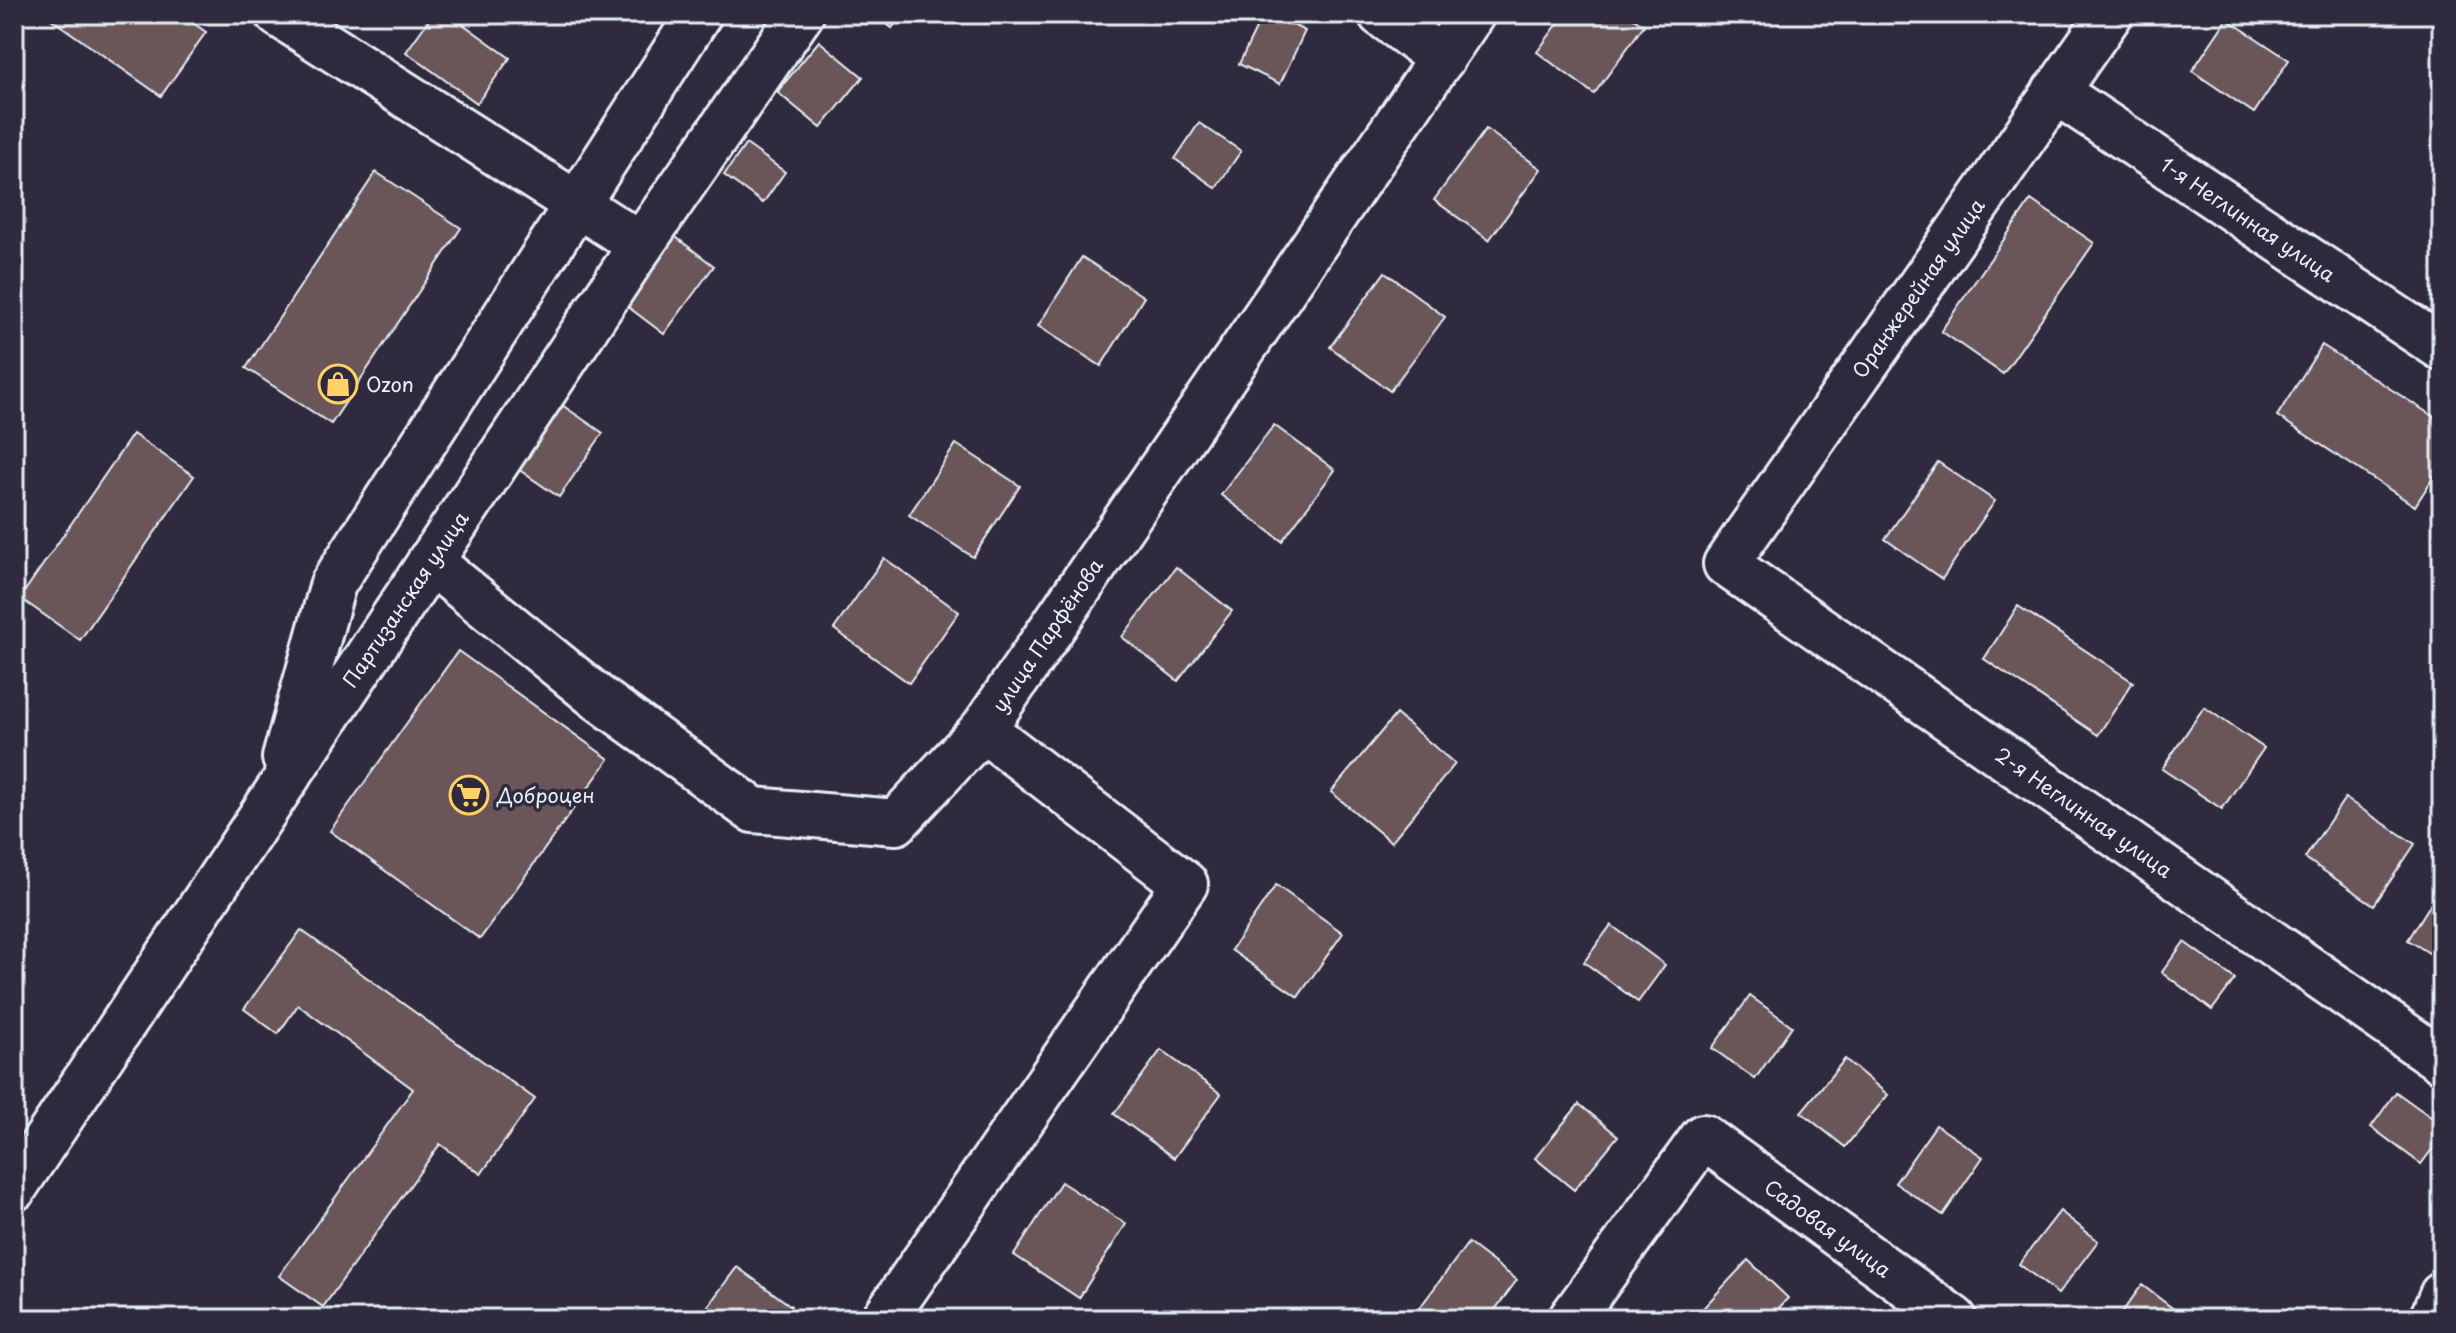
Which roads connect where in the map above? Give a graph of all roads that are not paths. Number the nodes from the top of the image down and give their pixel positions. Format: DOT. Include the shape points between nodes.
graph roads {
  1 [pos="278,14"];
  2 [pos="699,14"];
  3 [pos="801,14"];
  4 [pos="1381,14"];
  5 [pos="1472,14"];
  6 [pos="2110,14"];
  7 [pos="1442,59"];
  8 [pos="2055,91"];
  9 [pos="576,205"];
  10 [pos="641,245"];
  11 [pos="2442,348"];
  12 [pos="430,561"];
  13 [pos="1726,564"];
  14 [pos="983,729"];
  15 [pos="275,795"];
  16 [pos="2442,1061"];
  17 [pos="14,1188"];
  18 [pos="2442,1295"];
  19 [pos="884,1319"];
  20 [pos="1571,1319"];
  21 [pos="1954,1319"];
  22 [pos="2432,1319"];
  1 -- 9 [label="street"];
  2 -- 9 [label="street"];
  3 -- 10 [label="street, Партизанская улица"];
  4 -- 7 [label="street"];
  5 -- 7 [label="street, улица Парфёнова"];
  6 -- 8 [label="street, Оранжерейная улица"];
  7 -- 14 [label="street, улица Парфёнова"];
  8 -- 11 [label="street, 1-я Неглинная улица"];
  8 -- 13 [label="street, Оранжерейная улица"];
  9 -- 10 [label="street"];
  9 -- 15 [label="street" via="333,584"];
  10 -- 12 [label="street, Партизанская улица"];
  12 -- 14 [label="street" via="596,696 753,810 896,822"];
  12 -- 15 [label="street, Партизанская улица"];
  13 -- 16 [label="street, 2-я Неглинная улица"];
  14 -- 19 [label="street, улица Парфёнова" via="1185,884"];
  15 -- 17 [label="street, Партизанская улица"];
  18 -- 22 [label="street"];
  20 -- 21 [label="street, Садовая улица" via="1703,1137"];
}
